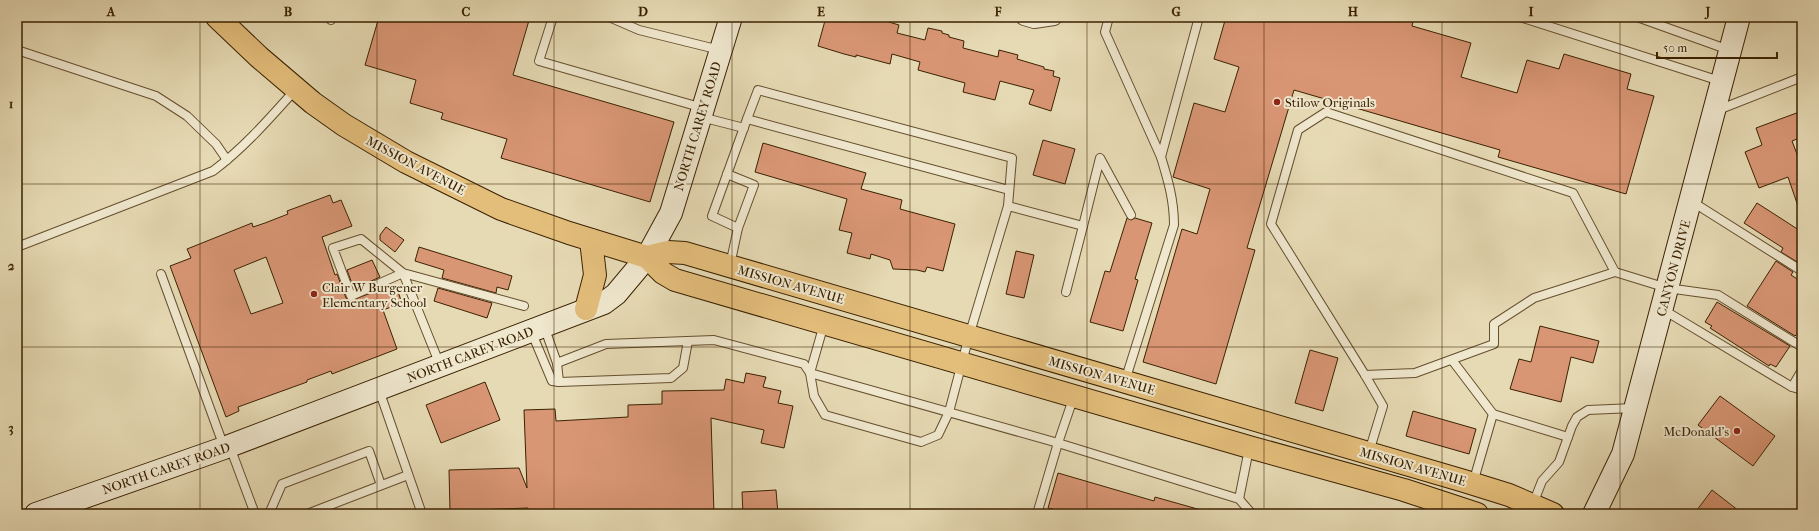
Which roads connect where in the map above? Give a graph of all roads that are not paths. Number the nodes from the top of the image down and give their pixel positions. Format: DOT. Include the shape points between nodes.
graph roads {
  1 [pos="217,17"];
  2 [pos="327,17"];
  3 [pos="332,17"];
  4 [pos="553,17"];
  5 [pos="609,17"];
  6 [pos="731,17"];
  7 [pos="1024,17"];
  8 [pos="1054,17"];
  9 [pos="1108,17"];
  10 [pos="1199,17"];
  11 [pos="1520,17"];
  12 [pos="1637,17"];
  13 [pos="1739,17"];
  14 [pos="17,50"];
  15 [pos="720,50"];
  16 [pos="1730,50"];
  17 [pos="1802,76"];
  18 [pos="1721,82"];
  19 [pos="296,89"];
  20 [pos="702,112"];
  21 [pos="1713,112"];
  22 [pos="747,119"];
  23 [pos="744,128"];
  24 [pos="1161,156"];
  25 [pos="227,160"];
  26 [pos="727,174"];
  27 [pos="1009,190"];
  28 [pos="1691,200"];
  29 [pos="1008,206"];
  30 [pos="1131,215"];
  31 [pos="1083,226"];
  32 [pos="738,228"];
  33 [pos="591,240"];
  34 [pos="17,247"];
  35 [pos="647,257"];
  36 [pos="730,266"];
  37 [pos="1802,270"];
  38 [pos="1615,272"];
  39 [pos="403,273"];
  40 [pos="160,274"];
  41 [pos="1667,288"];
  42 [pos="1066,292"];
  43 [pos="524,306"];
  44 [pos="586,309"];
  45 [pos="1661,309"];
  46 [pos="824,323"];
  47 [pos="537,328"];
  48 [pos="969,336"];
  49 [pos="688,341"];
  50 [pos="1802,347"];
  51 [pos="1452,360"];
  52 [pos="557,362"];
  53 [pos="963,363"];
  54 [pos="440,365"];
  55 [pos="1802,370"];
  56 [pos="810,372"];
  57 [pos="1365,375"];
  58 [pos="559,382"];
  59 [pos="1124,382"];
  60 [pos="1792,387"];
  61 [pos="378,389"];
  62 [pos="1802,390"];
  63 [pos="1074,396"];
  64 [pos="1635,408"];
  65 [pos="949,412"];
  66 [pos="1492,414"];
  67 [pos="1568,436"];
  68 [pos="1058,443"];
  69 [pos="227,447"];
  70 [pos="1249,447"];
  71 [pos="1369,453"];
  72 [pos="408,475"];
  73 [pos="1472,484"];
  74 [pos="381,485"];
  75 [pos="1239,499"];
  76 [pos="1532,504"];
  77 [pos="36,514"];
  78 [pos="255,514"];
  79 [pos="269,514"];
  80 [pos="307,514"];
  81 [pos="422,514"];
  82 [pos="1037,514"];
  83 [pos="1252,514"];
  84 [pos="1477,514"];
  85 [pos="1553,514"];
  86 [pos="1594,514"];
  1 -- 19 [label="main road, MISSION AVENUE"];
  2 -- 3 [label="lane" via="331,20"];
  4 -- 20 [label="lane" via="539,61"];
  5 -- 15 [label="lane" via="639,30"];
  6 -- 15 [label="street, NORTH CAREY ROAD"];
  7 -- 8 [label="street" via="1034,20"];
  9 -- 24 [label="lane" via="1105,32"];
  10 -- 24 [label="lane"];
  11 -- 18 [label="lane"];
  12 -- 16 [label="lane"];
  13 -- 16 [label="street, CANYON DRIVE"];
  14 -- 25 [label="lane" via="156,96 187,116 216,144"];
  15 -- 20 [label="street, NORTH CAREY ROAD"];
  16 -- 18 [label="street, CANYON DRIVE"];
  17 -- 21 [label="lane"];
  18 -- 21 [label="street, CANYON DRIVE"];
  19 -- 25 [label="lane"];
  19 -- 33 [label="main road, MISSION AVENUE" via="344,125 436,178 501,209"];
  20 -- 23 [label="lane"];
  20 -- 35 [label="street, NORTH CAREY ROAD" via="671,212"];
  21 -- 28 [label="street, CANYON DRIVE"];
  22 -- 23 [label="lane"];
  22 -- 27 [label="lane"];
  22 -- 27 [label="lane" via="758,90 1012,158"];
  23 -- 26 [label="lane"];
  24 -- 59 [label="lane" via="1173,198 1174,224"];
  25 -- 34 [label="lane" via="213,171"];
  26 -- 32 [label="lane" via="712,216"];
  26 -- 32 [label="lane" via="754,185"];
  27 -- 29 [label="lane"];
  28 -- 37 [label="lane"];
  28 -- 41 [label="street, CANYON DRIVE"];
  29 -- 31 [label="lane"];
  29 -- 48 [label="lane"];
  30 -- 31 [label="lane" via="1100,158"];
  31 -- 42 [label="lane"];
  32 -- 36 [label="lane"];
  33 -- 35 [label="main road, MISSION AVENUE"];
  33 -- 44 [label="main road" via="595,275"];
  35 -- 36 [label="main road, MISSION AVENUE" via="682,252"];
  35 -- 44 [label="street, NORTH CAREY ROAD" via="616,294 604,303"];
  35 -- 46 [label="main road, MISSION AVENUE" via="663,273 675,280"];
  36 -- 48 [label="main road, MISSION AVENUE"];
  38 -- 41 [label="lane"];
  38 -- 51 [label="lane" via="1534,298 1494,324 1494,344"];
  38 -- 57 [label="lane" via="1573,193 1326,112 1298,130 1271,224"];
  39 -- 39 [label="lane" via="351,296 332,248 361,239"];
  39 -- 43 [label="lane"];
  39 -- 54 [label="lane"];
  40 -- 69 [label="lane"];
  41 -- 45 [label="street, CANYON DRIVE"];
  41 -- 50 [label="lane" via="1718,295"];
  44 -- 47 [label="street, NORTH CAREY ROAD"];
  45 -- 60 [label="lane"];
  45 -- 64 [label="street, CANYON DRIVE"];
  46 -- 53 [label="main road, MISSION AVENUE"];
  46 -- 56 [label="lane"];
  47 -- 52 [label="lane"];
  47 -- 54 [label="street, NORTH CAREY ROAD"];
  47 -- 58 [label="lane" via="552,381"];
  48 -- 53 [label="lane"];
  48 -- 59 [label="main road, MISSION AVENUE"];
  49 -- 52 [label="lane" via="606,344"];
  49 -- 56 [label="lane" via="714,340 804,364"];
  49 -- 58 [label="lane" via="682,368 671,378"];
  51 -- 57 [label="lane" via="1415,373"];
  51 -- 66 [label="lane"];
  52 -- 58 [label="lane"];
  53 -- 63 [label="main road, MISSION AVENUE"];
  53 -- 65 [label="lane"];
  54 -- 61 [label="street, NORTH CAREY ROAD"];
  55 -- 60 [label="lane"];
  56 -- 65 [label="lane"];
  56 -- 65 [label="lane" via="814,396 825,416 921,442 938,435"];
  57 -- 71 [label="lane" via="1383,406"];
  59 -- 71 [label="main road, MISSION AVENUE"];
  60 -- 62 [label="lane"];
  61 -- 69 [label="street, NORTH CAREY ROAD"];
  61 -- 72 [label="lane"];
  63 -- 68 [label="lane"];
  63 -- 70 [label="main road, MISSION AVENUE"];
  64 -- 67 [label="lane" via="1588,410 1577,417"];
  64 -- 86 [label="street, CANYON DRIVE" via="1623,454"];
  65 -- 68 [label="lane"];
  66 -- 67 [label="lane"];
  66 -- 73 [label="lane"];
  67 -- 76 [label="lane" via="1559,462 1542,481"];
  68 -- 75 [label="lane"];
  68 -- 82 [label="lane"];
  69 -- 77 [label="street, NORTH CAREY ROAD"];
  69 -- 78 [label="lane"];
  70 -- 75 [label="lane"];
  70 -- 84 [label="main road, MISSION AVENUE" via="1404,490"];
  71 -- 73 [label="main road, MISSION AVENUE"];
  72 -- 74 [label="lane"];
  72 -- 81 [label="lane"];
  73 -- 76 [label="main road, MISSION AVENUE"];
  74 -- 79 [label="lane" via="369,451 282,484"];
  74 -- 80 [label="lane"];
  75 -- 83 [label="lane"];
  76 -- 85 [label="main road, MISSION AVENUE"];
}
